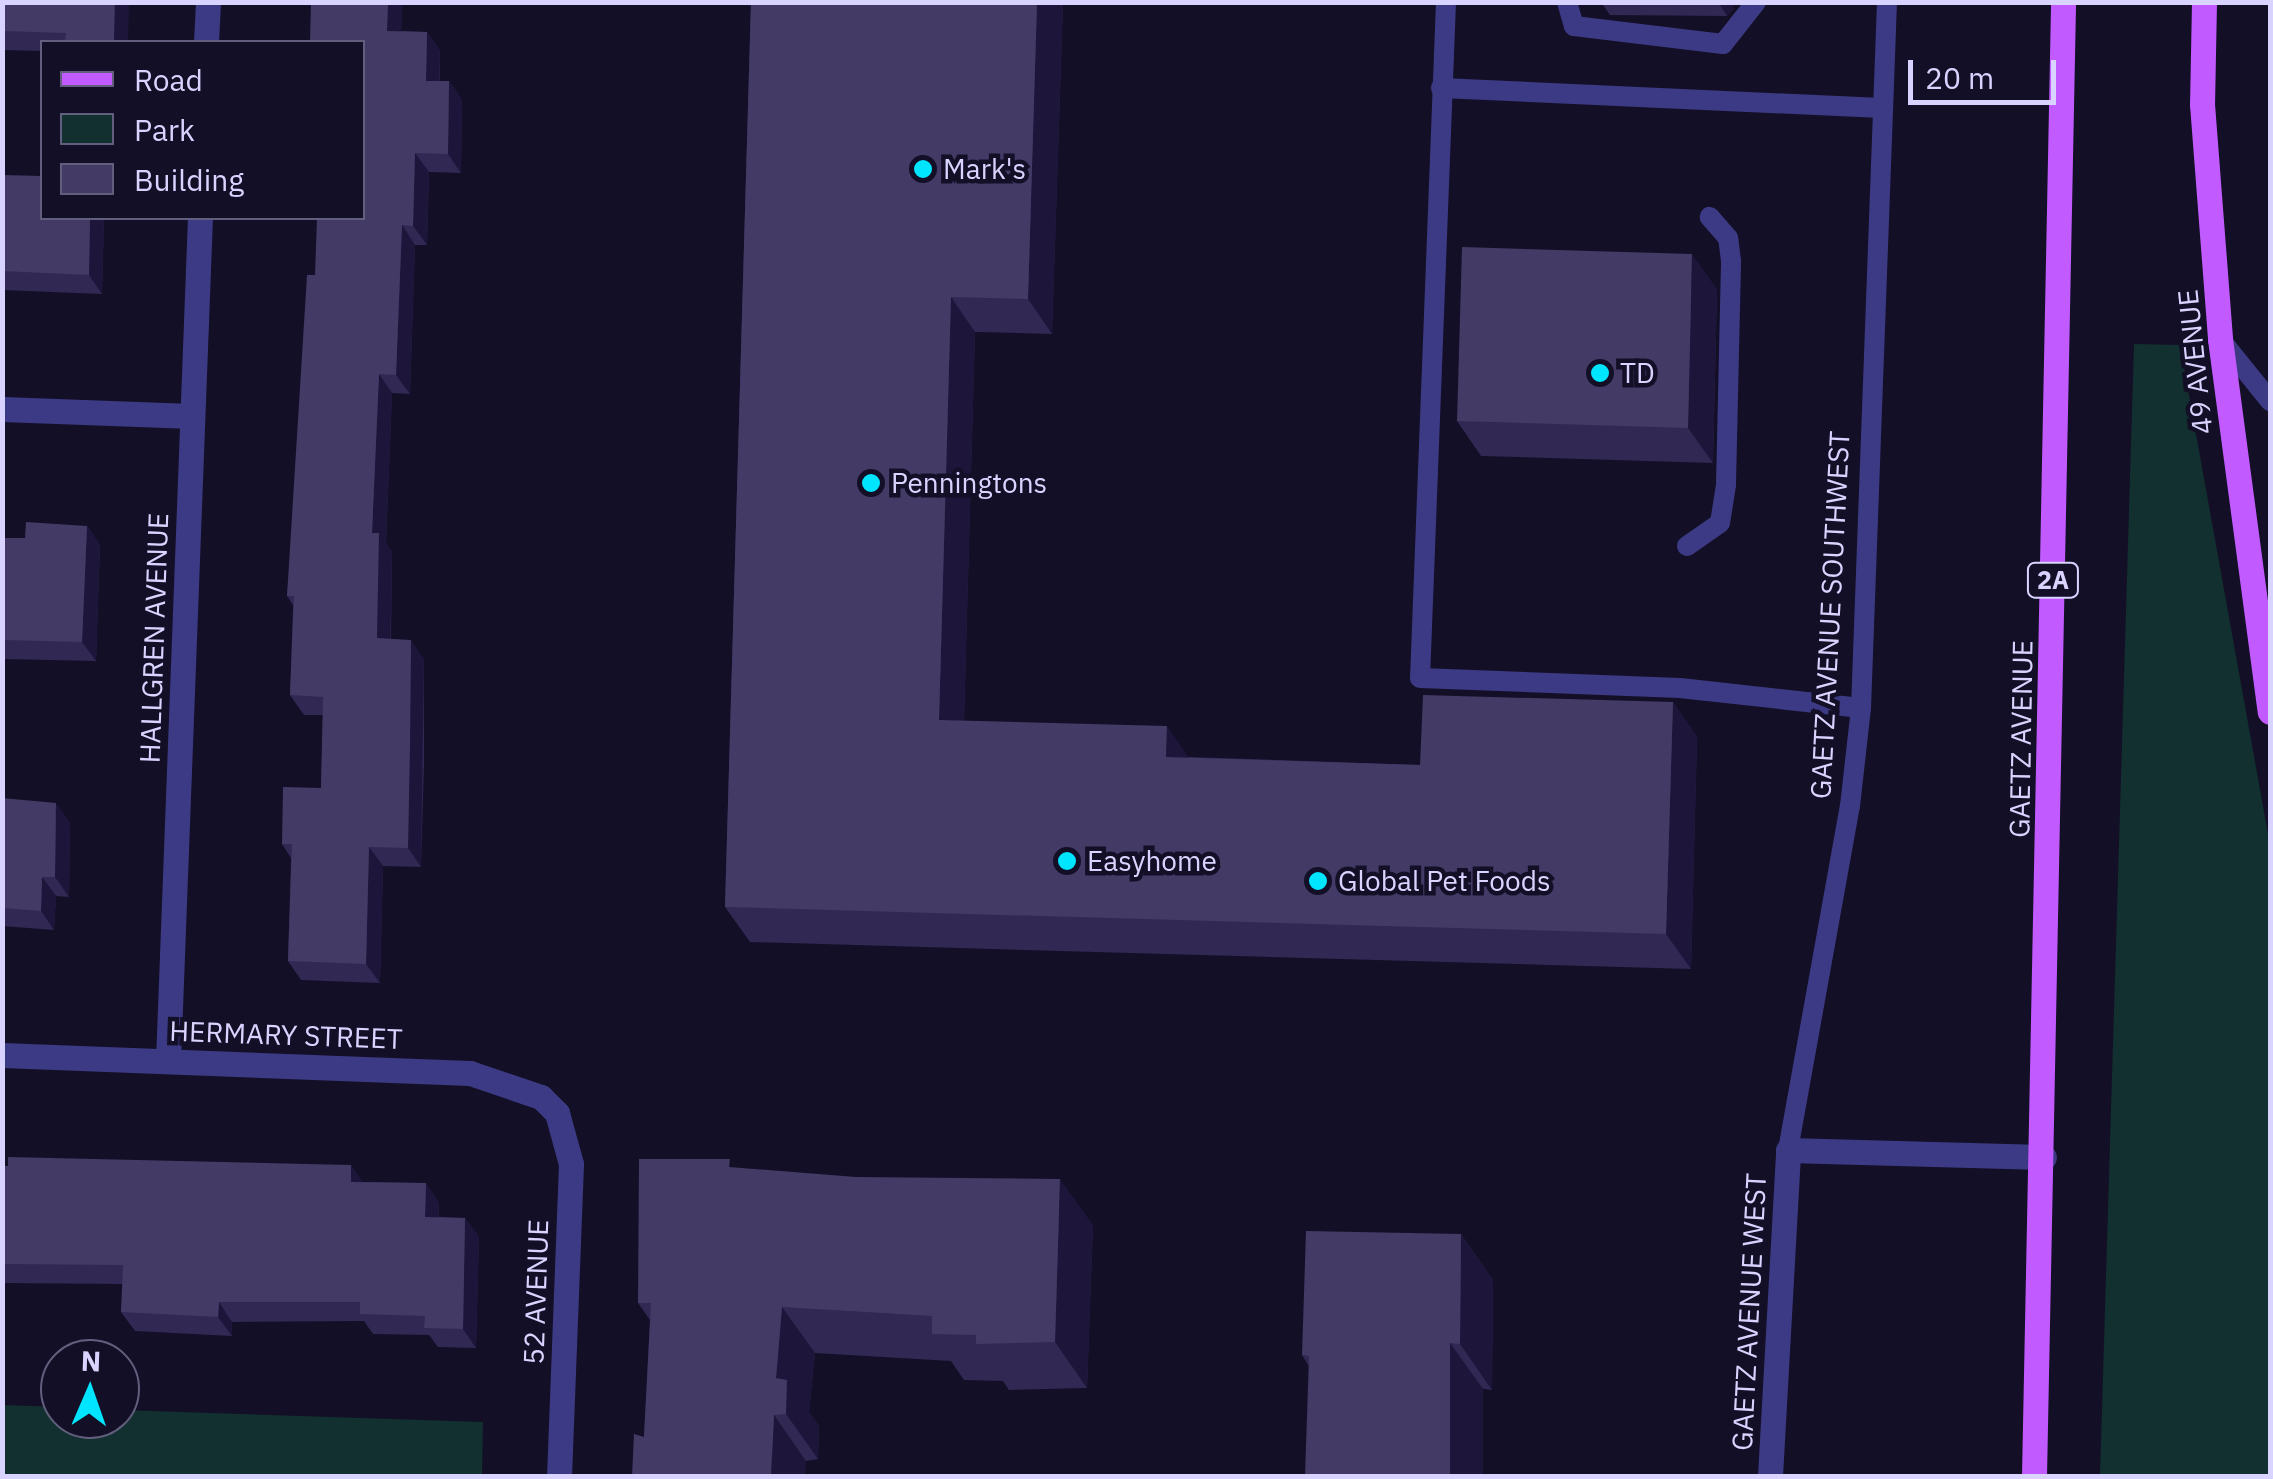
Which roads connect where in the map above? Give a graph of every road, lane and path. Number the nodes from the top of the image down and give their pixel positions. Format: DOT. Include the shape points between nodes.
graph roads {
  1 [pos="208,2"];
  2 [pos="1446,2"];
  3 [pos="1567,2"];
  4 [pos="1756,2"];
  5 [pos="1887,2"];
  6 [pos="2062,2"];
  7 [pos="2204,2"];
  8 [pos="206,40"];
  9 [pos="1441,88"];
  10 [pos="1882,108"];
  11 [pos="1710,217"];
  12 [pos="200,220"];
  13 [pos="2220,340"];
  14 [pos="2270,400"];
  15 [pos="2,410"];
  16 [pos="192,416"];
  17 [pos="1687,546"];
  18 [pos="1861,708"];
  19 [pos="2270,712"];
  20 [pos="2,1055"];
  21 [pos="168,1060"];
  22 [pos="557,1113"];
  23 [pos="1788,1150"];
  24 [pos="2044,1157"];
  25 [pos="560,1476"];
  26 [pos="1770,1476"];
  27 [pos="2034,1476"];
  1 -- 8 [label="street"];
  2 -- 9 [label="lane"];
  3 -- 4 [label="lane" via="1574,26 1722,44"];
  5 -- 10 [label="lane, GAETZ AVENUE SOUTHWEST"];
  6 -- 24 [label="main road, GAETZ AVENUE / 2A"];
  7 -- 13 [label="main road, 49 AVENUE" via="2202,104"];
  9 -- 10 [label="lane"];
  9 -- 18 [label="lane" via="1420,678 1680,688"];
  10 -- 18 [label="lane, GAETZ AVENUE SOUTHWEST"];
  11 -- 17 [label="lane" via="1728,238 1731,260 1726,484 1720,523"];
  12 -- 16 [label="street, HALLGREN AVENUE"];
  13 -- 14 [label="lane"];
  13 -- 19 [label="main road, 49 AVENUE"];
  15 -- 16 [label="street"];
  16 -- 21 [label="street, HALLGREN AVENUE"];
  18 -- 23 [label="lane, GAETZ AVENUE SOUTHWEST" via="1850,806"];
  20 -- 21 [label="street, HERMARY STREET"];
  21 -- 22 [label="street, HERMARY STREET" via="470,1073 522,1088"];
  22 -- 25 [label="street, 52 AVENUE" via="571,1164"];
  23 -- 24 [label="street"];
  23 -- 26 [label="street, GAETZ AVENUE WEST"];
  24 -- 27 [label="main road, GAETZ AVENUE / 2A"];
}
